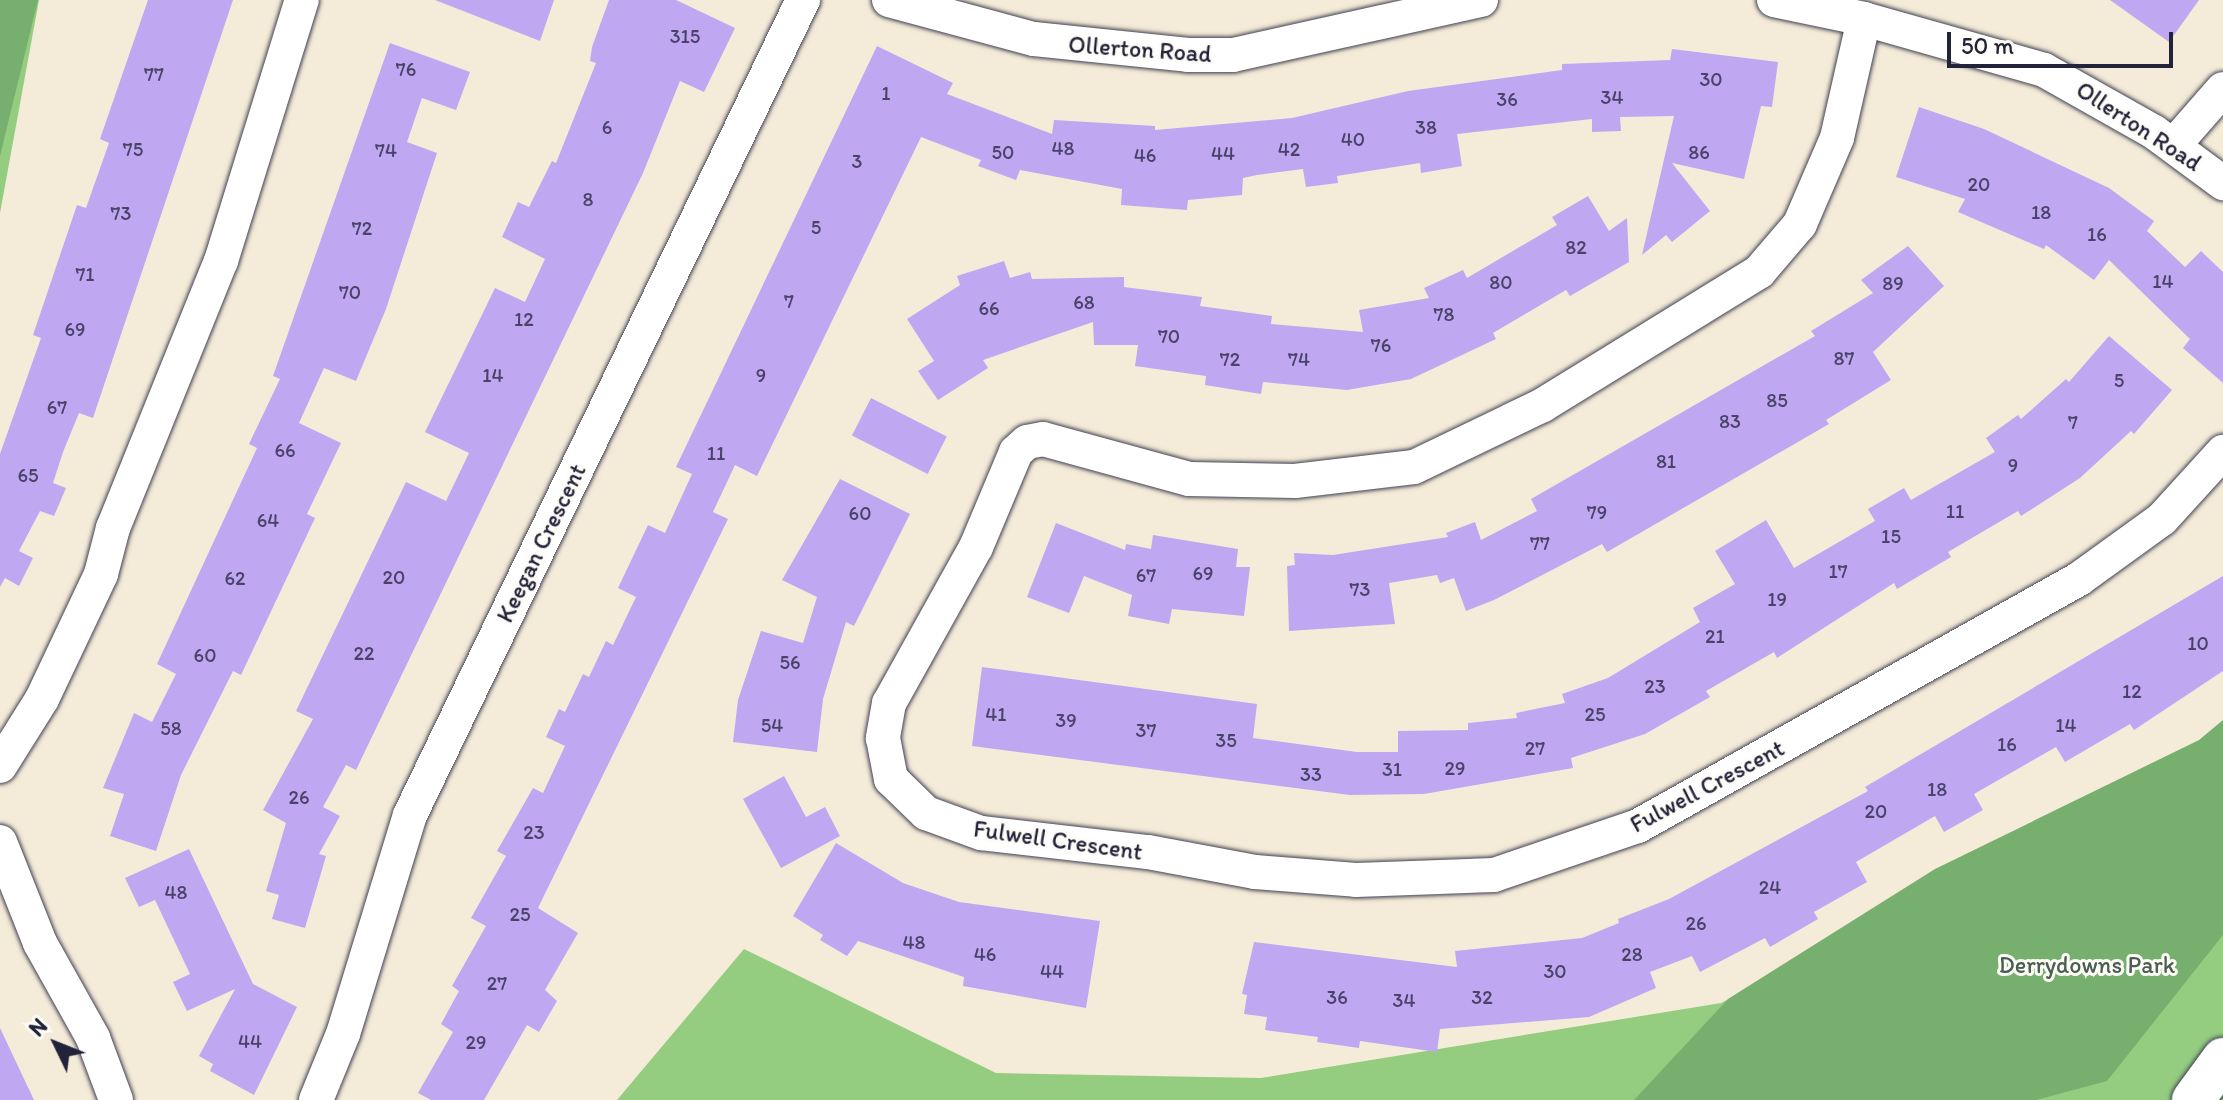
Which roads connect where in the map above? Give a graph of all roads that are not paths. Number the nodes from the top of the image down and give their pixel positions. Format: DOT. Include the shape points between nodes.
graph roads {
  1 [pos="302,0"];
  2 [pos="803,0"];
  3 [pos="889,0"];
  4 [pos="1481,0"];
  5 [pos="1774,0"];
  6 [pos="1338,14"];
  7 [pos="1864,19"];
  8 [pos="2223,89"];
  9 [pos="2174,145"];
  10 [pos="2223,183"];
  11 [pos="2223,452"];
  12 [pos="0,766"];
  13 [pos="0,842"];
  14 [pos="2223,1059"];
  15 [pos="116,1100"];
  16 [pos="316,1100"];
  17 [pos="2193,1100"];
  1 -- 12 [label="street" via="221,261 113,528 101,574 42,699"];
  2 -- 16 [label="street, Keegan Crescent" via="410,815 343,1034"];
  3 -- 6 [label="street, Ollerton Road" via="1034,39 1140,53 1233,55"];
  4 -- 6 [label="street, Ollerton Road"];
  5 -- 7 [label="street, Ollerton Road"];
  7 -- 9 [label="street, Ollerton Road" via="2044,70"];
  7 -- 11 [label="street, Fulwell Crescent" via="1837,138 1800,224 1759,272 1543,405 1414,467 1295,481 1189,479 1043,439 1027,442 1016,452 976,547 889,703 883,738 891,779 926,813 981,833 1148,852 1255,872 1356,880 1494,875 1638,826 2079,579 2162,519"];
  8 -- 9 [label="street"];
  9 -- 10 [label="street, Ollerton Road"];
  13 -- 15 [label="street" via="40,943 93,1038"];
  14 -- 17 [label="street"];
}
